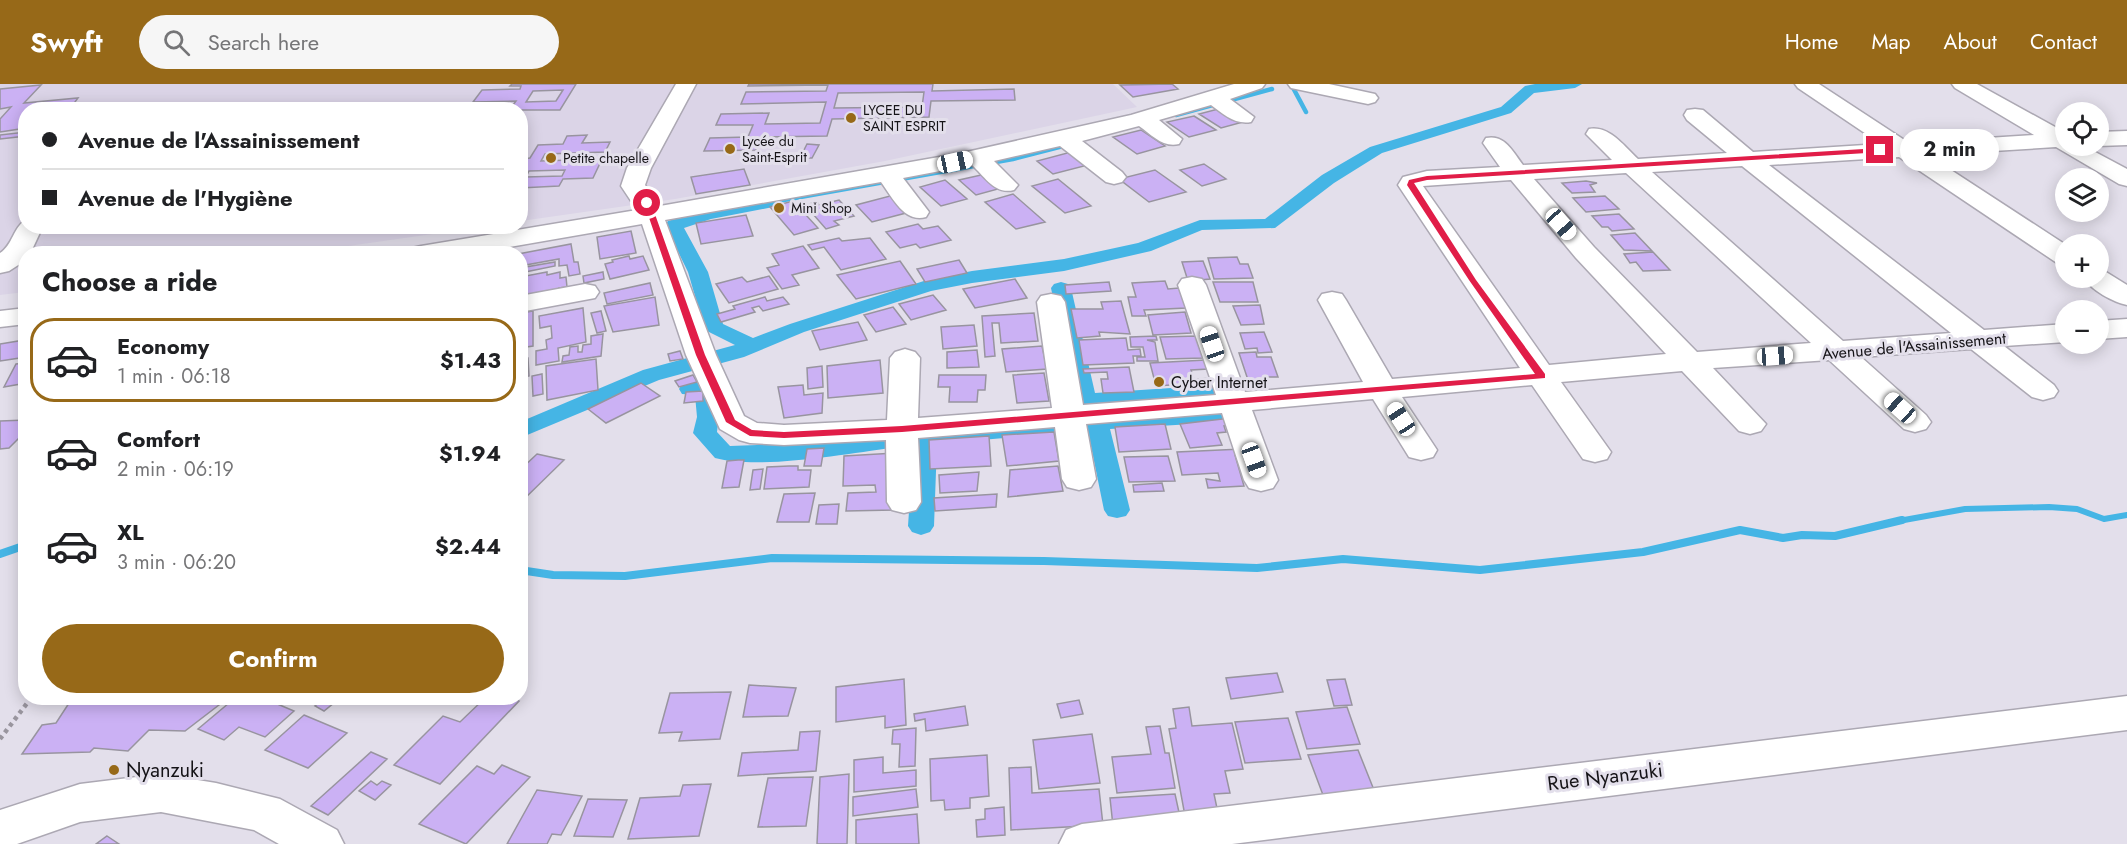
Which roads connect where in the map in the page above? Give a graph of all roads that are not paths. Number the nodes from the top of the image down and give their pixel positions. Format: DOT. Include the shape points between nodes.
graph roads {
  1 [pos="686,84"];
  2 [pos="1255,84"];
  3 [pos="1298,84"];
  4 [pos="1805,84"];
  5 [pos="1962,84"];
  6 [pos="1212,97"];
  7 [pos="1368,98"];
  8 [pos="1695,115"];
  9 [pos="1243,117"];
  10 [pos="1142,118"];
  11 [pos="1597,134"];
  12 [pos="2055,137"];
  13 [pos="1064,138"];
  14 [pos="2127,138"];
  15 [pos="2109,139"];
  16 [pos="1171,140"];
  17 [pos="2055,142"];
  18 [pos="1494,143"];
  19 [pos="1903,149"];
  20 [pos="2088,156"];
  21 [pos="1745,157"];
  22 [pos="978,158"];
  23 [pos="1630,165"];
  24 [pos="1516,173"];
  25 [pos="888,175"];
  26 [pos="1114,177"];
  27 [pos="2127,178"];
  28 [pos="1006,185"];
  29 [pos="917,212"];
  30 [pos="651,214"];
  31 [pos="467,246"];
  32 [pos="18,250"];
  33 [pos="2055,250"];
  34 [pos="0,265"];
  35 [pos="18,273"];
  36 [pos="0,275"];
  37 [pos="1192,285"];
  38 [pos="2109,286"];
  39 [pos="585,292"];
  40 [pos="2127,297"];
  41 [pos="1332,300"];
  42 [pos="1051,302"];
  43 [pos="528,303"];
  44 [pos="18,317"];
  45 [pos="0,319"];
  46 [pos="2127,328"];
  47 [pos="2109,329"];
  48 [pos="2055,334"];
  49 [pos="1978,340"];
  50 [pos="1838,352"];
  51 [pos="905,358"];
  52 [pos="1691,362"];
  53 [pos="1542,376"];
  54 [pos="1382,388"];
  55 [pos="2043,391"];
  56 [pos="1232,403"];
  57 [pos="1070,415"];
  58 [pos="1915,422"];
  59 [pos="1750,424"];
  60 [pos="902,429"];
  61 [pos="1421,450"];
  62 [pos="1595,452"];
  63 [pos="1079,479"];
  64 [pos="1261,480"];
  65 [pos="904,502"];
  66 [pos="2127,713"];
  67 [pos="0,830"];
  68 [pos="321,844"];
  69 [pos="1083,844"];
  1 -- 30 [label="street, Avenue de l'Assainissement" via="633,186"];
  2 -- 6 [label="street"];
  3 -- 7 [label="street"];
  4 -- 19 [label="street"];
  5 -- 12 [label="street"];
  6 -- 9 [label="street"];
  6 -- 10 [label="street"];
  8 -- 21 [label="street"];
  10 -- 13 [label="street"];
  10 -- 16 [label="street"];
  11 -- 23 [label="street"];
  13 -- 22 [label="street"];
  13 -- 26 [label="street"];
  14 -- 15 [label="street"];
  17 -- 19 [label="street"];
  18 -- 24 [label="street"];
  19 -- 21 [label="street"];
  19 -- 33 [label="street"];
  20 -- 27 [label="street"];
  21 -- 23 [label="street"];
  21 -- 49 [label="street"];
  22 -- 25 [label="street"];
  22 -- 28 [label="street"];
  23 -- 24 [label="street"];
  23 -- 50 [label="street"];
  24 -- 52 [label="street"];
  24 -- 53 [label="street" via="1418,179 1410,185"];
  25 -- 29 [label="street"];
  25 -- 30 [label="street"];
  30 -- 31 [label="street"];
  30 -- 60 [label="street, Avenue de l'Assainissement" via="701,355 731,422 750,433 784,435"];
  32 -- 34 [label="street"];
  35 -- 36 [label="street"];
  37 -- 56 [label="street"];
  38 -- 40 [label="street"];
  39 -- 43 [label="street"];
  41 -- 54 [label="street"];
  42 -- 57 [label="street"];
  44 -- 45 [label="street"];
  46 -- 47 [label="street"];
  48 -- 49 [label="street, Avenue de l'Assainissement"];
  49 -- 50 [label="street, Avenue de l'Assainissement"];
  49 -- 55 [label="street"];
  50 -- 52 [label="street, Avenue de l'Assainissement"];
  50 -- 58 [label="street"];
  51 -- 60 [label="street"];
  52 -- 53 [label="street, Avenue de l'Assainissement"];
  52 -- 59 [label="street"];
  53 -- 54 [label="street, Avenue de l'Assainissement"];
  53 -- 62 [label="street"];
  54 -- 56 [label="street, Avenue de l'Assainissement"];
  54 -- 61 [label="street"];
  56 -- 57 [label="street, Avenue de l'Assainissement"];
  56 -- 64 [label="street"];
  57 -- 60 [label="street, Avenue de l'Assainissement"];
  57 -- 63 [label="street"];
  60 -- 65 [label="street"];
  66 -- 69 [label="street, Rue Nyanzuki"];
  67 -- 68 [label="street" via="80,803 161,793 264,813"];
}
